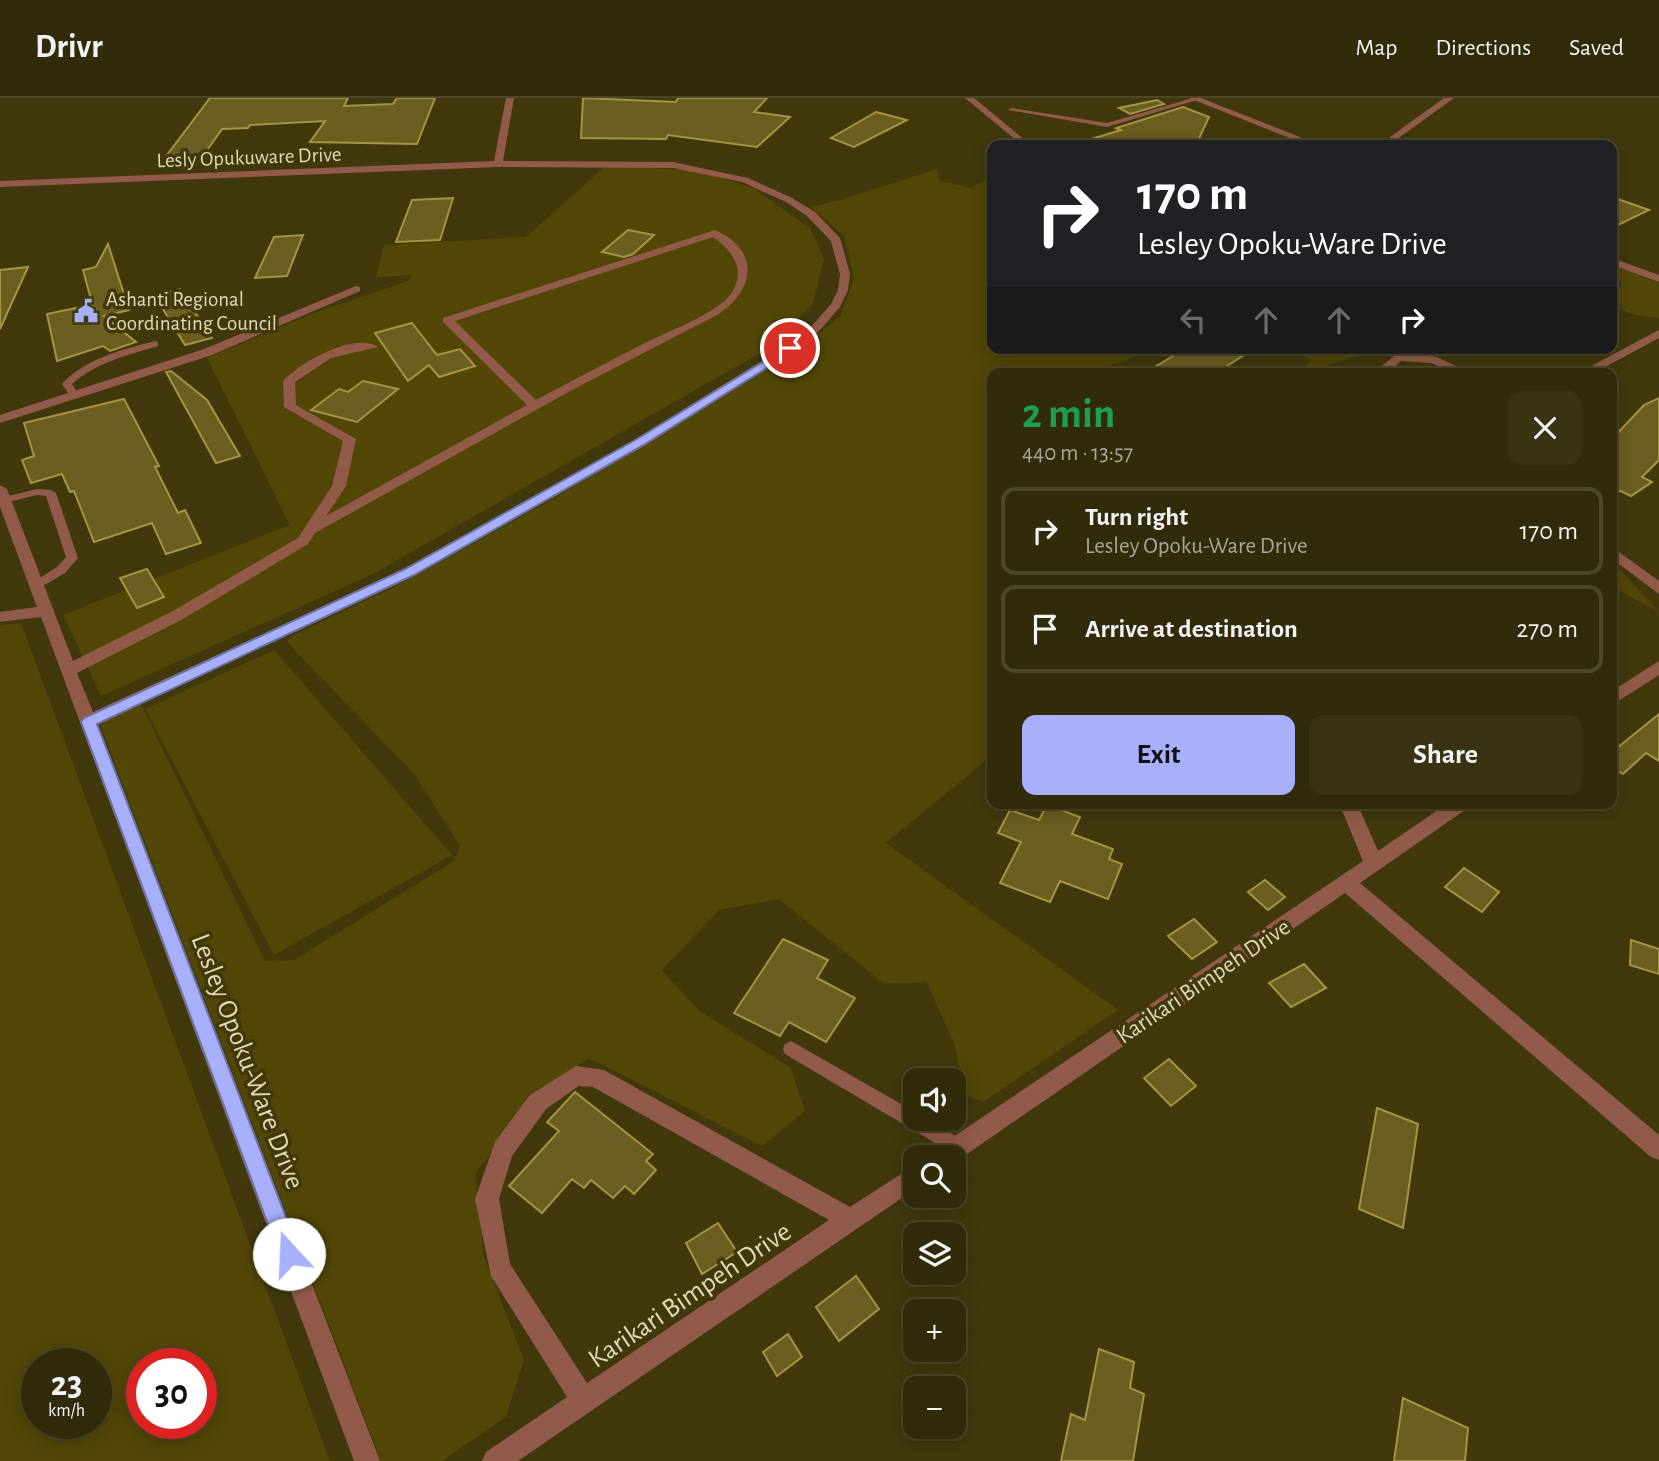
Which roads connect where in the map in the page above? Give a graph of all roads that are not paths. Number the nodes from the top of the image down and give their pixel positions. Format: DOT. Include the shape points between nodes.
graph roads {
  1 [pos="510,98"];
  2 [pos="969,98"];
  3 [pos="1450,98"];
  4 [pos="1195,99"];
  5 [pos="1011,110"];
  6 [pos="1021,140"];
  7 [pos="1302,140"];
  8 [pos="1390,140"];
  9 [pos="499,164"];
  10 [pos="0,184"];
  11 [pos="1617,263"];
  12 [pos="1659,279"];
  13 [pos="356,289"];
  14 [pos="1659,333"];
  15 [pos="155,344"];
  16 [pos="372,346"];
  17 [pos="1385,368"];
  18 [pos="1453,368"];
  19 [pos="1593,368"];
  20 [pos="74,395"];
  21 [pos="536,407"];
  22 [pos="0,419"];
  23 [pos="2,494"];
  24 [pos="311,530"];
  25 [pos="1617,556"];
  26 [pos="36,586"];
  27 [pos="1659,589"];
  28 [pos="45,611"];
  29 [pos="0,617"];
  30 [pos="1659,667"];
  31 [pos="69,670"];
  32 [pos="1617,696"];
  33 [pos="89,722"];
  34 [pos="1351,809"];
  35 [pos="1452,809"];
  36 [pos="1374,864"];
  37 [pos="1346,883"];
  38 [pos="791,1049"];
  39 [pos="940,1145"];
  40 [pos="961,1145"];
  41 [pos="1659,1149"];
  42 [pos="903,1184"];
  43 [pos="851,1220"];
  44 [pos="584,1401"];
  45 [pos="367,1461"];
  46 [pos="495,1461"];
  1 -- 9 [label="street"];
  2 -- 6 [label="street"];
  3 -- 8 [label="street"];
  4 -- 5 [label="lane" via="1111,125"];
  4 -- 7 [label="street"];
  9 -- 10 [label="street, Lesly Opukuware Drive"];
  9 -- 33 [label="street" via="640,162 696,168 745,180 789,200 829,229 841,256 843,290 808,337 560,488 410,572"];
  11 -- 12 [label="street"];
  13 -- 20 [label="street" via="208,352"];
  14 -- 19 [label="street"];
  15 -- 20 [label="lane" via="77,374 68,384"];
  16 -- 24 [label="street" via="346,346 309,363 289,381 290,408 351,439 339,486"];
  17 -- 18 [label="street" via="1398,357 1433,360"];
  20 -- 22 [label="street"];
  21 -- 21 [label="street" via="447,320 715,233 736,249 743,274 740,289 728,304"];
  21 -- 24 [label="street"];
  23 -- 26 [label="street, Lesley Opoku-Ware Drive"];
  23 -- 26 [label="lane" via="51,493 72,558"];
  24 -- 31 [label="street" via="303,541 178,615"];
  25 -- 27 [label="street"];
  26 -- 28 [label="street, Lesley Opoku-Ware Drive"];
  28 -- 29 [label="street"];
  28 -- 31 [label="street, Lesley Opoku-Ware Drive"];
  30 -- 32 [label="street"];
  31 -- 33 [label="street, Lesley Opoku-Ware Drive"];
  33 -- 45 [label="street, Lesley Opoku-Ware Drive"];
  34 -- 36 [label="street"];
  35 -- 36 [label="street, Karikari Bimpeh Drive"];
  36 -- 37 [label="street, Karikari Bimpeh Drive"];
  37 -- 40 [label="street, Karikari Bimpeh Drive"];
  37 -- 41 [label="street"];
  38 -- 39 [label="lane"];
  42 -- 43 [label="street, Karikari Bimpeh Drive"];
  43 -- 44 [label="street, Karikari Bimpeh Drive"];
  43 -- 44 [label="street" via="596,1077 576,1076 538,1102 503,1150 487,1199 499,1268"];
  44 -- 46 [label="street, Karikari Bimpeh Drive"];
}
